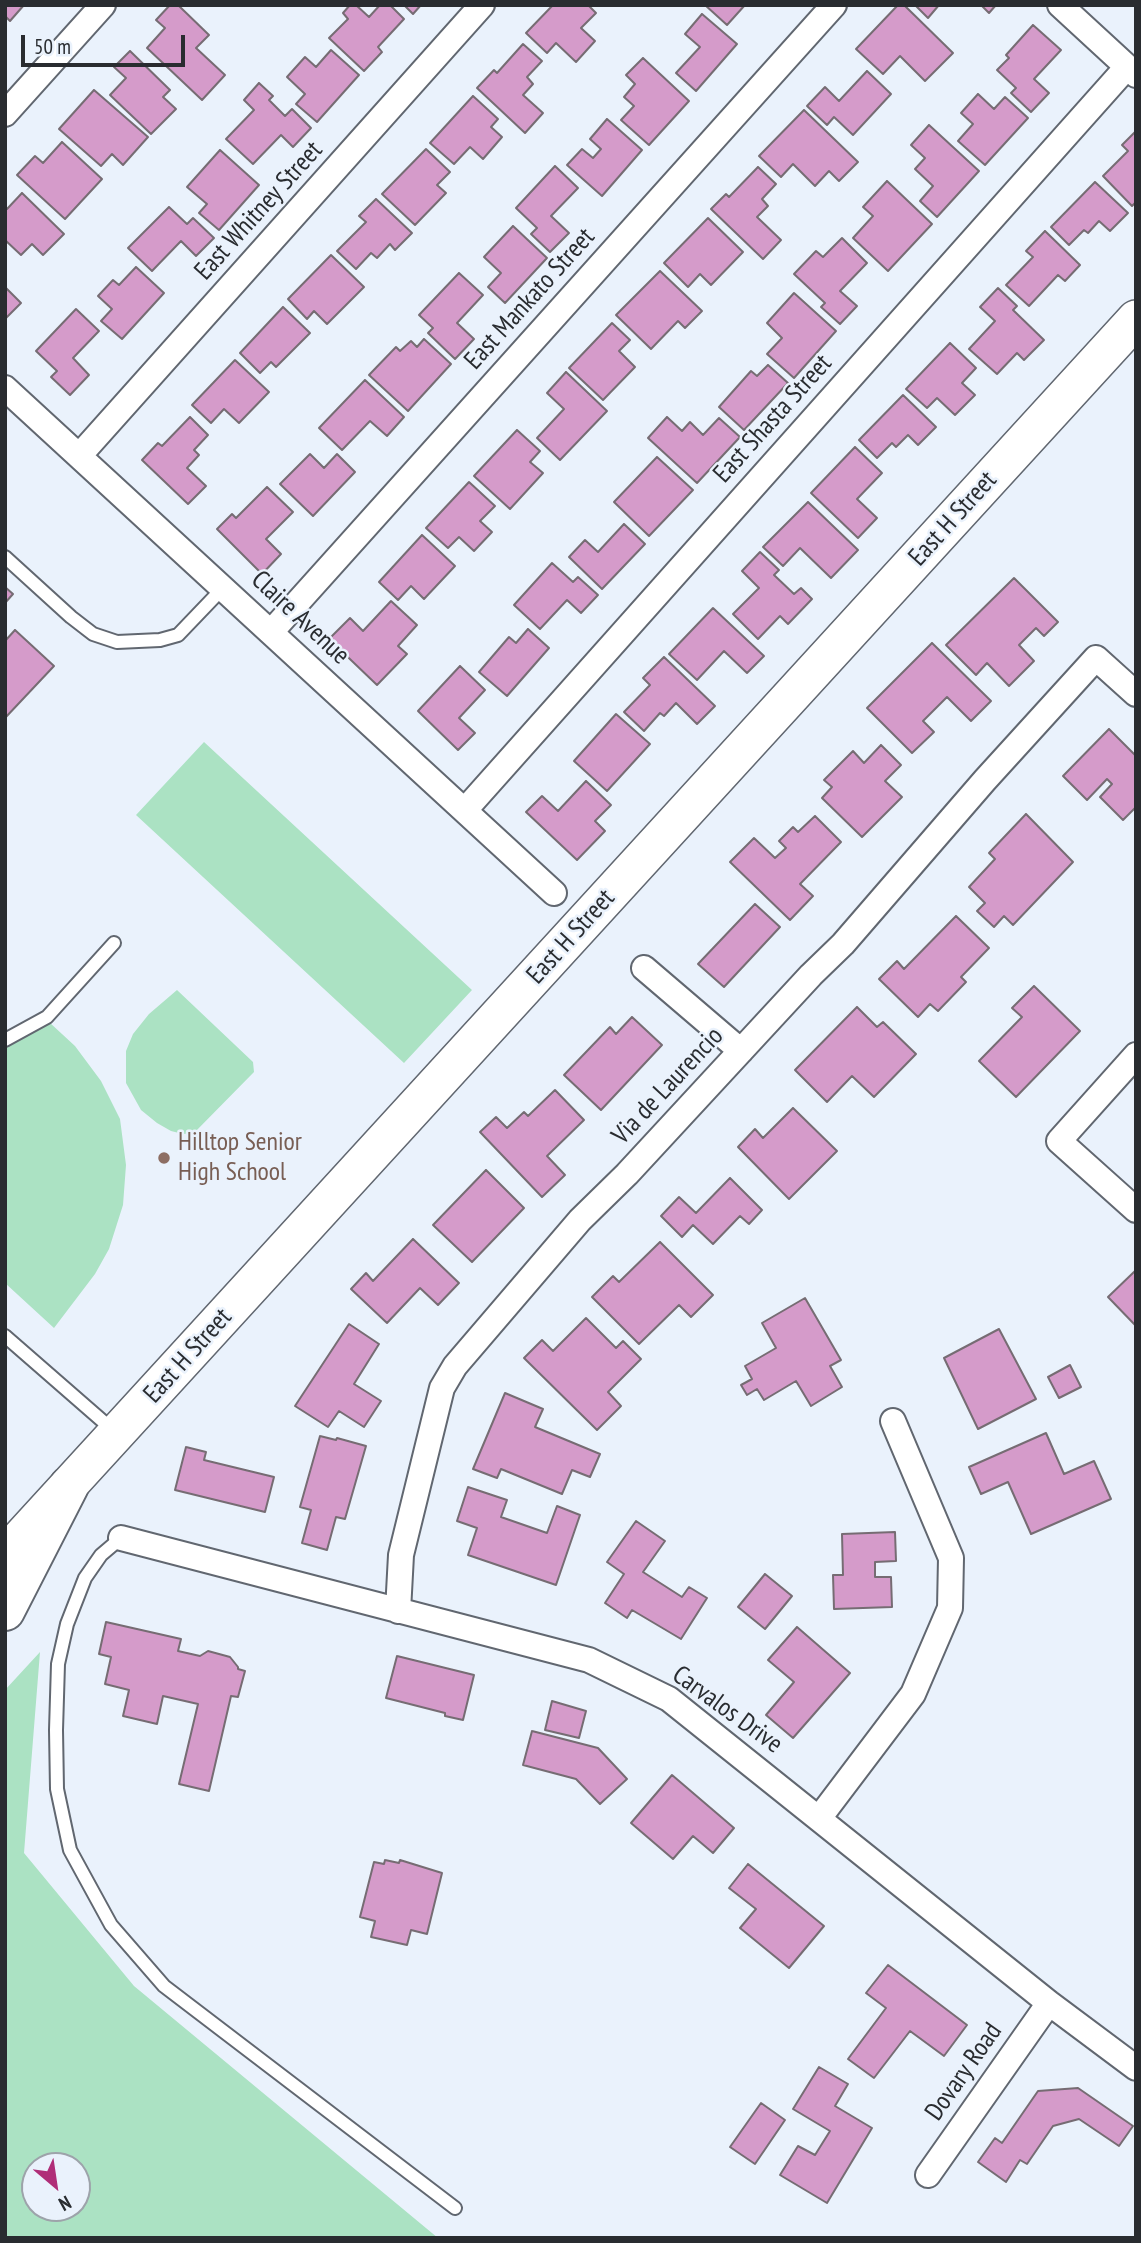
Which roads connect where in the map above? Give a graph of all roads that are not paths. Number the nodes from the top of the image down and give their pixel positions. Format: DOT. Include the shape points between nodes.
graph roads {
  1 [pos="103,5"];
  2 [pos="482,5"];
  3 [pos="834,5"];
  4 [pos="1060,5"];
  5 [pos="1132,71"];
  6 [pos="5,114"];
  7 [pos="1136,319"];
  8 [pos="5,388"];
  9 [pos="79,456"];
  10 [pos="5,557"];
  11 [pos="223,588"];
  12 [pos="271,632"];
  13 [pos="1136,694"];
  14 [pos="465,810"];
  15 [pos="554,893"];
  16 [pos="114,943"];
  17 [pos="644,968"];
  18 [pos="5,1040"];
  19 [pos="741,1051"];
  20 [pos="1136,1055"];
  21 [pos="1136,1210"];
  22 [pos="5,1336"];
  23 [pos="893,1421"];
  24 [pos="117,1433"];
  25 [pos="69,1486"];
  26 [pos="121,1538"];
  27 [pos="5,1555"];
  28 [pos="5,1611"];
  29 [pos="398,1611"];
  30 [pos="820,1817"];
  31 [pos="1049,2003"];
  32 [pos="1136,2068"];
  33 [pos="928,2175"];
  34 [pos="455,2208"];
  1 -- 6 [label="street"];
  2 -- 9 [label="street, East Whitney Street"];
  3 -- 12 [label="street, East Mankato Street"];
  4 -- 5 [label="street"];
  5 -- 14 [label="street, East Shasta Street"];
  7 -- 24 [label="main road, East H Street"];
  8 -- 9 [label="street, Claire Avenue"];
  9 -- 11 [label="street, Claire Avenue"];
  10 -- 11 [label="lane" via="93,634 117,642 178,635"];
  11 -- 12 [label="street, Claire Avenue"];
  12 -- 14 [label="street, Claire Avenue"];
  13 -- 19 [label="street, Via de Laurencio" via="1096,658 843,944"];
  14 -- 15 [label="street, Claire Avenue"];
  16 -- 18 [label="lane" via="47,1017"];
  17 -- 19 [label="street"];
  19 -- 29 [label="street, Via de Laurencio" via="580,1220 455,1366 442,1388 418,1480 401,1555"];
  20 -- 21 [label="street" via="1059,1140"];
  22 -- 24 [label="lane"];
  23 -- 30 [label="street" via="951,1558 950,1608 913,1694"];
  24 -- 25 [label="main road, East H Street"];
  25 -- 27 [label="main road, East H Street"];
  25 -- 28 [label="highway"];
  26 -- 29 [label="street, Carvalos Drive"];
  26 -- 34 [label="lane" via="85,1578 58,1664 57,1790 70,1850 111,1925 164,1986"];
  29 -- 30 [label="street, Carvalos Drive" via="589,1660 669,1699"];
  30 -- 31 [label="street, Carvalos Drive"];
  31 -- 32 [label="street, Carvalos Drive"];
  31 -- 33 [label="street, Dovary Road"];
}
